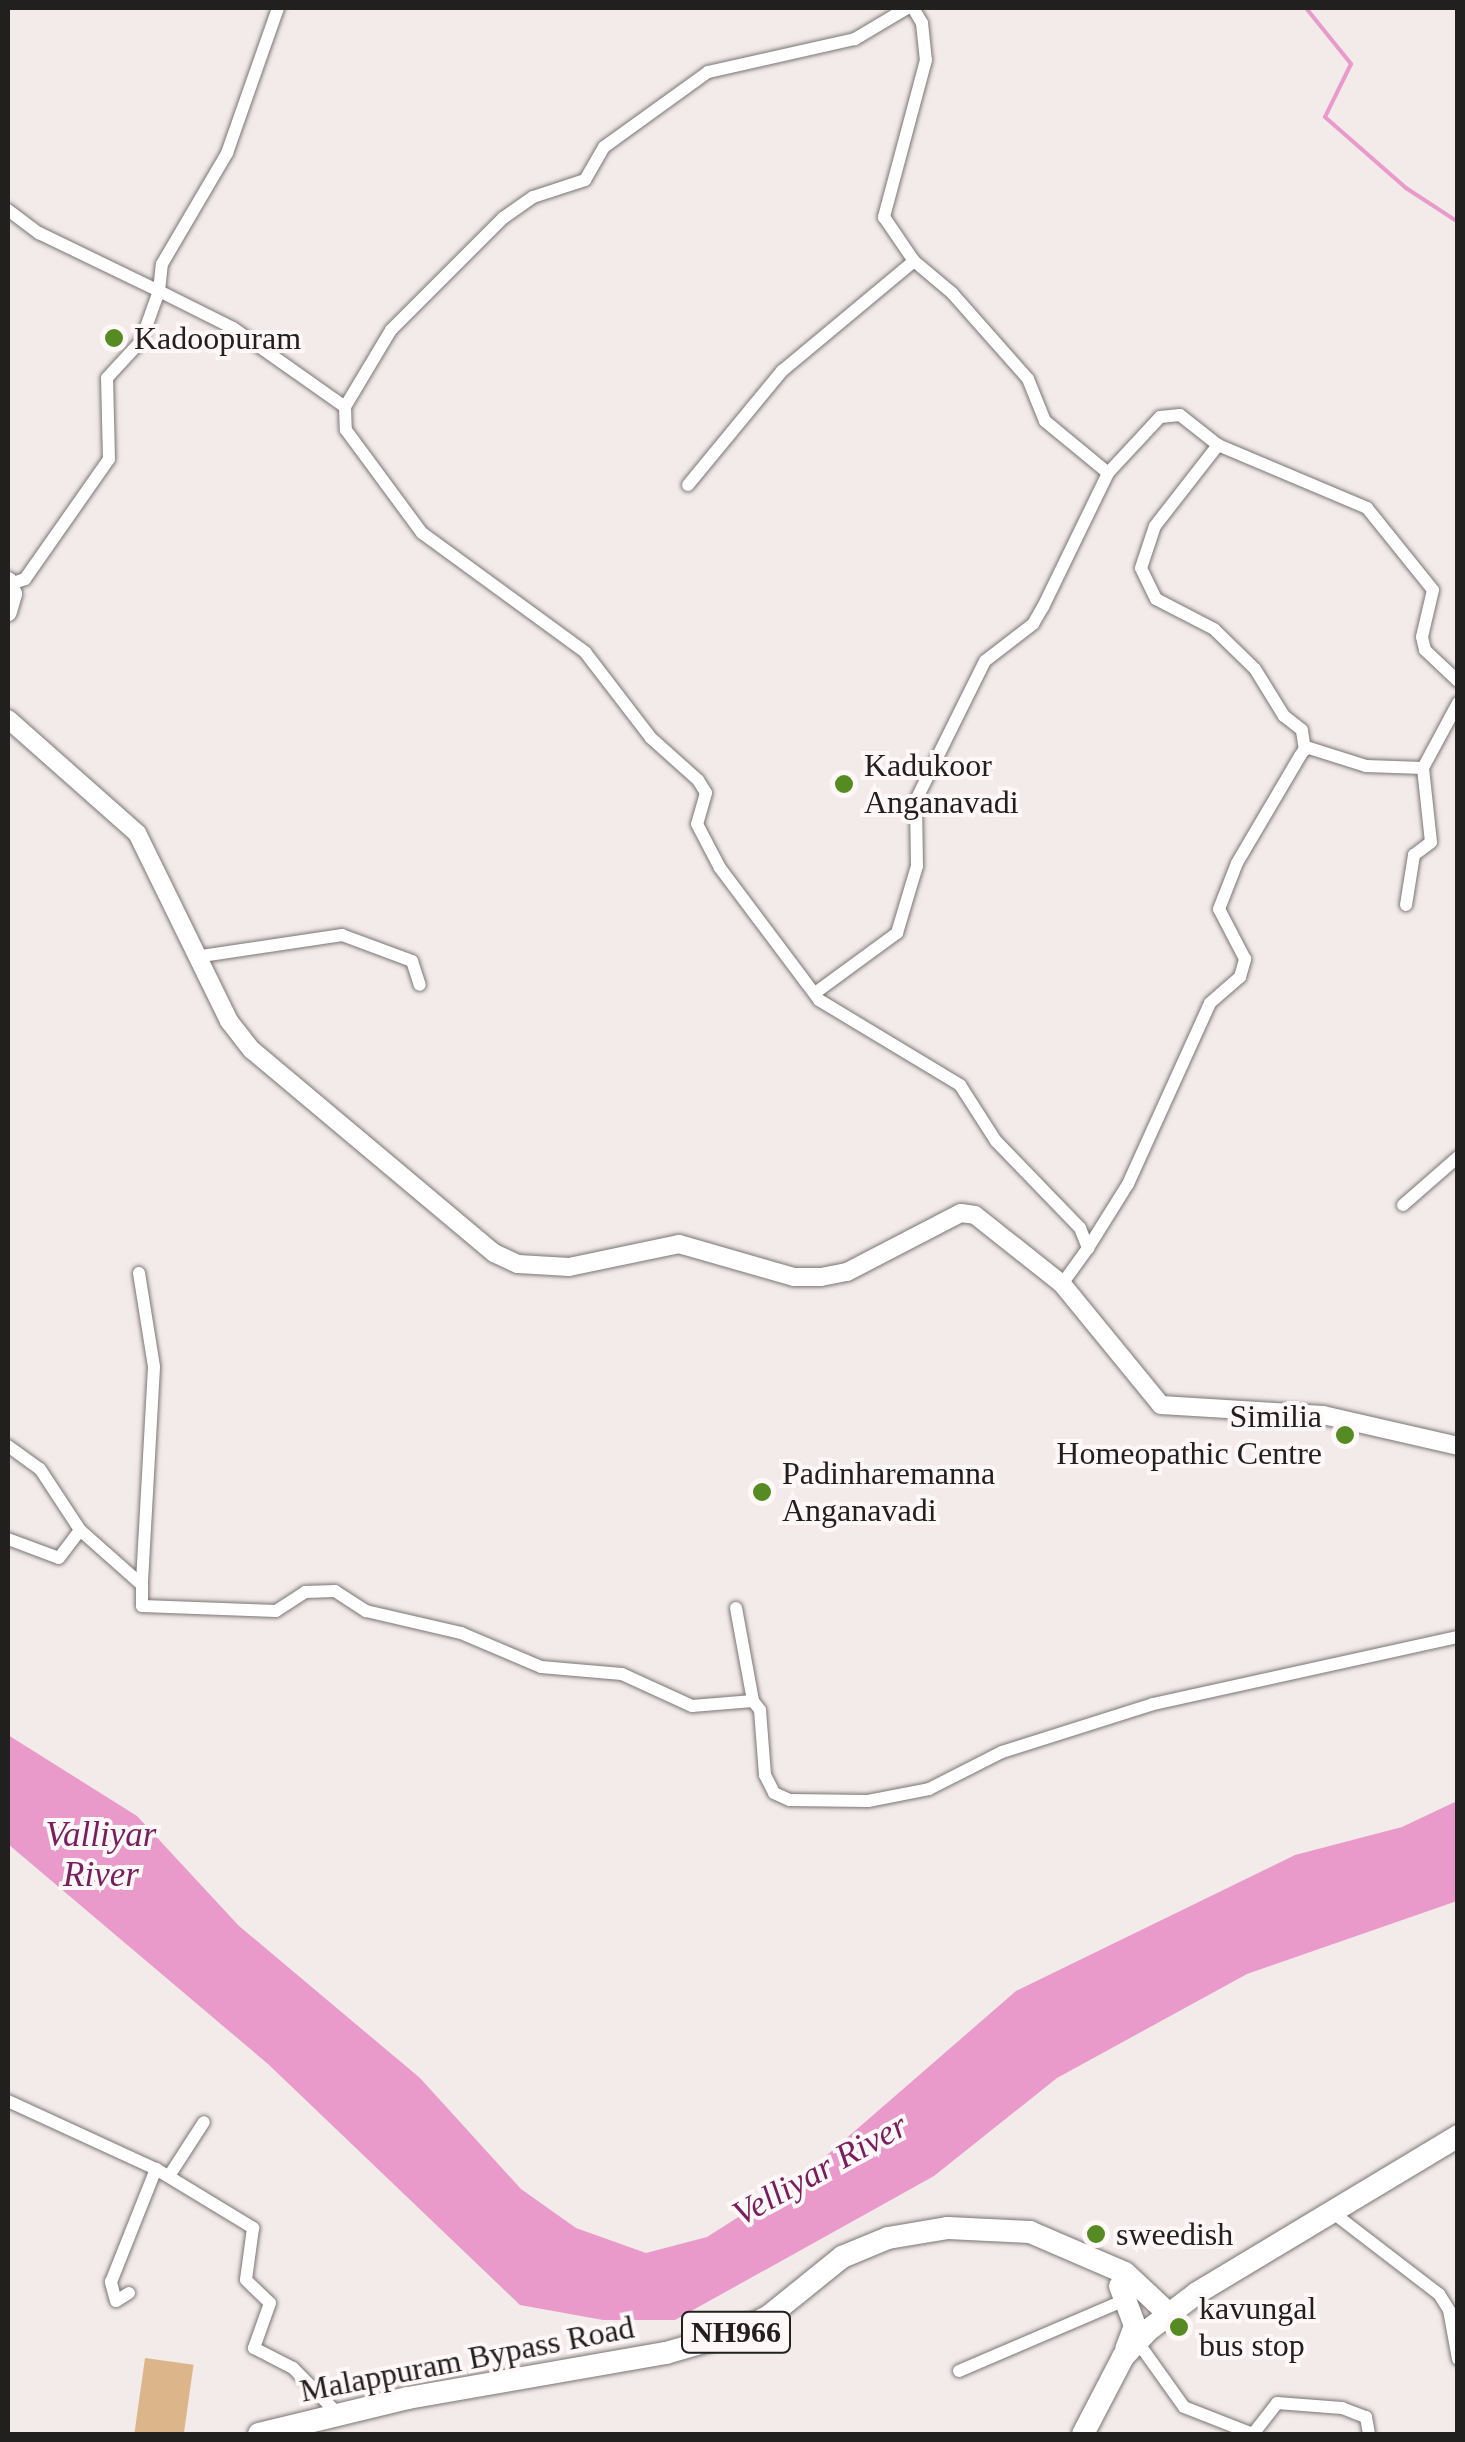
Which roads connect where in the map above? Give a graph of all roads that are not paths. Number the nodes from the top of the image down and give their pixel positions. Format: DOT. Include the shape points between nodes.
graph roads {
  1 [pos="278,8"];
  2 [pos="910,8"];
  3 [pos="8,210"];
  4 [pos="914,261"];
  5 [pos="159,291"];
  6 [pos="346,406"];
  7 [pos="1218,445"];
  8 [pos="1108,473"];
  9 [pos="688,485"];
  10 [pos="9,583"];
  11 [pos="8,612"];
  12 [pos="1458,681"];
  13 [pos="1458,703"];
  14 [pos="8,719"];
  15 [pos="1305,750"];
  16 [pos="1423,768"];
  17 [pos="1406,905"];
  18 [pos="195,957"];
  19 [pos="420,985"];
  20 [pos="815,993"];
  21 [pos="1458,1157"];
  22 [pos="1403,1205"];
  23 [pos="1088,1248"];
  24 [pos="139,1273"];
  25 [pos="1062,1284"];
  26 [pos="8,1446"];
  27 [pos="1458,1446"];
  28 [pos="80,1530"];
  29 [pos="8,1539"];
  30 [pos="142,1586"];
  31 [pos="736,1608"];
  32 [pos="1458,1637"];
  33 [pos="753,1700"];
  34 [pos="8,2102"];
  35 [pos="204,2122"];
  36 [pos="1458,2136"];
  37 [pos="162,2172"];
  38 [pos="1332,2212"];
  39 [pos="1124,2286"];
  40 [pos="129,2293"];
  41 [pos="1197,2293"];
  42 [pos="1164,2318"];
  43 [pos="1130,2349"];
  44 [pos="1458,2359"];
  45 [pos="960,2371"];
  46 [pos="338,2414"];
  47 [pos="260,2434"];
  48 [pos="311,2434"];
  49 [pos="1083,2434"];
  50 [pos="1368,2434"];
  1 -- 5 [label="street" via="218,176 162,264"];
  2 -- 4 [label="street" via="922,23 926,60 884,218"];
  2 -- 6 [label="street" via="855,40 708,72 688,84 604,147 586,180 532,196 452,265 391,330"];
  3 -- 5 [label="street" via="38,234"];
  4 -- 8 [label="street" via="952,293 1028,380 1045,421"];
  4 -- 9 [label="street" via="782,371"];
  5 -- 6 [label="street" via="233,328"];
  5 -- 10 [label="street" via="141,340 108,378 109,459 25,579"];
  6 -- 20 [label="street" via="346,430 422,533 585,652 651,738 698,780 706,793 697,824 720,868"];
  7 -- 8 [label="street" via="1180,414 1160,417"];
  7 -- 12 [label="street" via="1367,508 1433,590 1425,650"];
  7 -- 15 [label="street" via="1155,526 1141,568 1156,599 1214,628 1255,670 1284,716 1302,730"];
  8 -- 20 [label="street" via="1043,607 1032,624 985,660 916,800 917,866 898,933"];
  10 -- 11 [label="main road"];
  13 -- 16 [label="street"];
  14 -- 18 [label="main road" via="137,833"];
  15 -- 16 [label="street" via="1366,766"];
  15 -- 23 [label="street" via="1237,863 1218,909 1244,959 1240,977 1210,1003 1128,1184"];
  16 -- 17 [label="street" via="1431,842 1414,855"];
  18 -- 19 [label="street" via="342,936 412,960"];
  18 -- 25 [label="main road" via="229,1021 281,1079 446,1216 518,1264 569,1268 679,1244 794,1277 821,1277 847,1272 961,1212 986,1221"];
  20 -- 23 [label="street" via="960,1086 996,1141 1080,1228"];
  21 -- 22 [label="street"];
  23 -- 25 [label="street"];
  24 -- 30 [label="street" via="154,1367"];
  25 -- 27 [label="main road" via="1161,1405 1313,1413"];
  26 -- 28 [label="street" via="56,1488"];
  28 -- 29 [label="street" via="58,1558"];
  28 -- 30 [label="street"];
  30 -- 33 [label="street" via="142,1606 227,1613 276,1611 305,1592 335,1591 366,1611 461,1632 541,1667 622,1674 692,1706"];
  31 -- 33 [label="street"];
  32 -- 33 [label="street" via="1153,1704 1002,1752 929,1789 868,1801 822,1803 774,1793"];
  34 -- 37 [label="street"];
  35 -- 37 [label="street"];
  36 -- 38 [label="highway"];
  37 -- 40 [label="street" via="111,2282 116,2300"];
  37 -- 46 [label="street" via="252,2228 246,2280 270,2303 254,2348 293,2368"];
  38 -- 41 [label="highway"];
  38 -- 44 [label="street" via="1439,2294 1449,2310"];
  39 -- 41 [label="highway, NH966"];
  39 -- 42 [label="highway, Malappuram Bypass Road / NH966"];
  39 -- 43 [label="highway" via="1135,2326"];
  39 -- 45 [label="street"];
  39 -- 46 [label="highway, Malappuram Bypass Road / NH966" via="1030,2232 990,2226 888,2238 842,2257 769,2316 738,2332 666,2353"];
  39 -- 48 [label="highway, Malappuram Bypass Road / NH966" via="1026,2246 950,2242 892,2252 849,2269 777,2328 744,2345 670,2367 406,2411"];
  41 -- 42 [label="highway"];
  42 -- 43 [label="highway"];
  43 -- 49 [label="highway"];
  43 -- 50 [label="street" via="1184,2407 1253,2434 1277,2402 1342,2408 1366,2417"];
  46 -- 47 [label="highway, Malappuram Bypass Road / NH966"];
}
